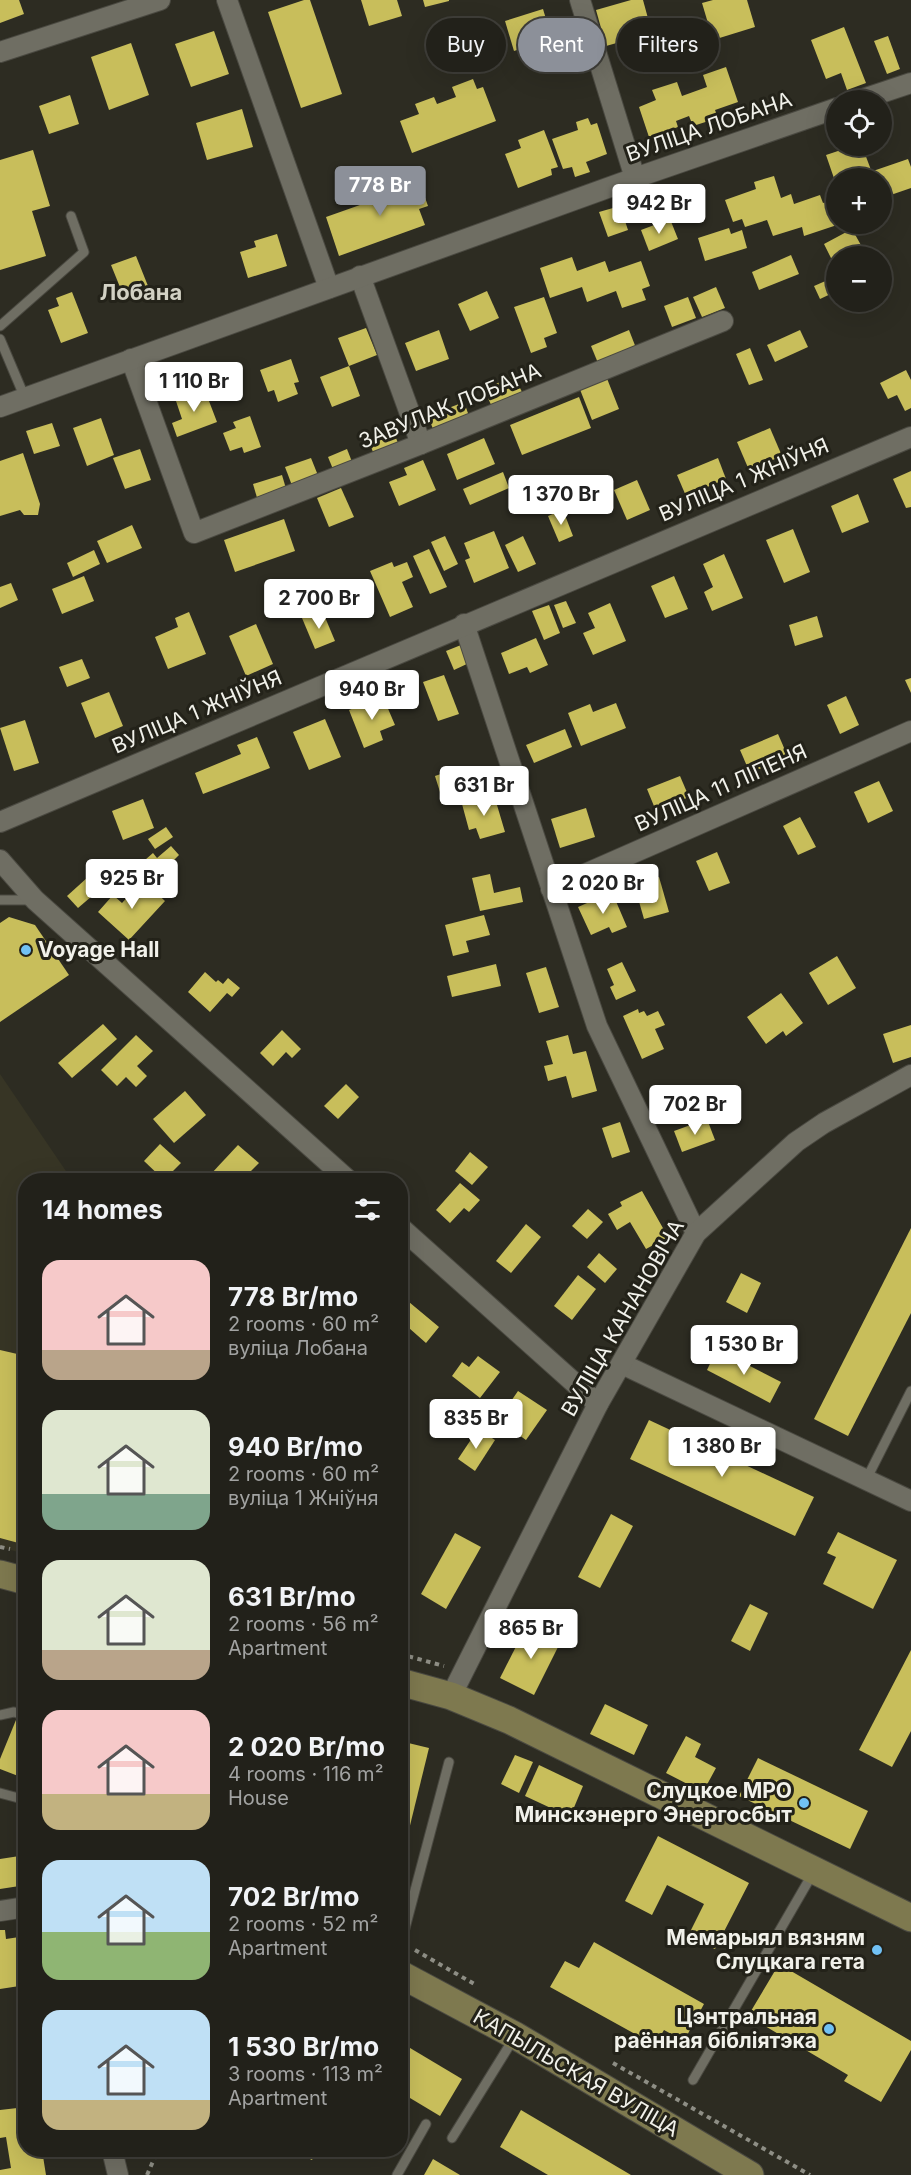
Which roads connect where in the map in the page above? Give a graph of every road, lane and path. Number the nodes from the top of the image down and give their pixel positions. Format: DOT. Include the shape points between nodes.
graph roads {
  1 [pos="160,0"];
  2 [pos="228,0"];
  3 [pos="580,0"];
  4 [pos="0,52"];
  5 [pos="911,83"];
  6 [pos="890,90"];
  7 [pos="826,112"];
  8 [pos="635,178"];
  9 [pos="71,216"];
  10 [pos="360,276"];
  11 [pos="329,288"];
  12 [pos="723,321"];
  13 [pos="0,326"];
  14 [pos="0,339"];
  15 [pos="131,359"];
  16 [pos="25,398"];
  17 [pos="0,407"];
  18 [pos="911,437"];
  19 [pos="421,444"];
  20 [pos="464,624"];
  21 [pos="911,731"];
  22 [pos="0,822"];
  23 [pos="0,860"];
  24 [pos="551,889"];
  25 [pos="0,900"];
  26 [pos="35,900"];
  27 [pos="911,1075"];
  28 [pos="340,1173"];
  29 [pos="696,1233"];
  30 [pos="408,1234"];
  31 [pos="622,1364"];
  32 [pos="911,1390"];
  33 [pos="598,1404"];
  34 [pos="866,1480"];
  35 [pos="911,1501"];
  36 [pos="0,1574"];
  37 [pos="18,1579"];
  38 [pos="408,1656"];
  39 [pos="449,1656"];
  40 [pos="408,1684"];
  41 [pos="451,1696"];
  42 [pos="18,1713"];
  43 [pos="0,1715"];
  44 [pos="449,1762"];
  45 [pos="0,1793"];
  46 [pos="18,1798"];
  47 [pos="814,1871"];
  48 [pos="18,1908"];
  49 [pos="0,1911"];
  50 [pos="408,1917"];
  51 [pos="911,1918"];
  52 [pos="408,1978"];
  53 [pos="516,2036"];
  54 [pos="693,2080"];
  55 [pos="426,2124"];
  56 [pos="452,2138"];
  57 [pos="408,2156"];
  58 [pos="114,2157"];
  59 [pos="155,2157"];
  60 [pos="407,2157"];
  61 [pos="118,2175"];
  62 [pos="147,2175"];
  63 [pos="397,2175"];
  64 [pos="750,2175"];
  1 -- 4 [label="street"];
  2 -- 11 [label="street"];
  3 -- 8 [label="street"];
  5 -- 6 [label="street"];
  7 -- 8 [label="street, ВУЛІЦА ЛОБАНА"];
  8 -- 10 [label="street, ВУЛІЦА ЛОБАНА"];
  9 -- 13 [label="lane" via="84,252"];
  10 -- 11 [label="street, ВУЛІЦА ЛОБАНА"];
  10 -- 19 [label="street"];
  11 -- 15 [label="street, ВУЛІЦА ЛОБАНА"];
  12 -- 19 [label="street, ЗАВУЛАК ЛОБАНА"];
  14 -- 16 [label="lane"];
  15 -- 16 [label="street, ВУЛІЦА ЛОБАНА"];
  15 -- 19 [label="street, ЗАВУЛАК ЛОБАНА" via="194,533"];
  16 -- 17 [label="street, ВУЛІЦА ЛОБАНА"];
  18 -- 20 [label="street, ВУЛІЦА 1 ЖНІЎНЯ"];
  20 -- 22 [label="street, ВУЛІЦА 1 ЖНІЎНЯ"];
  20 -- 24 [label="street"];
  21 -- 24 [label="street, ВУЛІЦА 11 ЛІПЕНЯ"];
  23 -- 26 [label="street"];
  24 -- 29 [label="street" via="597,1026"];
  25 -- 26 [label="lane"];
  26 -- 28 [label="street"];
  27 -- 29 [label="street, ВУЛІЦА КАНАНОВІЧА" via="796,1142"];
  29 -- 31 [label="street, ВУЛІЦА КАНАНОВІЧА"];
  30 -- 33 [label="street"];
  31 -- 33 [label="street, ВУЛІЦА КАНАНОВІЧА"];
  31 -- 34 [label="street"];
  32 -- 34 [label="lane"];
  33 -- 41 [label="street, ВУЛІЦА КАНАНОВІЧА"];
  34 -- 35 [label="street"];
  36 -- 37 [label="main road"];
  38 -- 39 [label="path" via="444,1666"];
  40 -- 41 [label="main road"];
  41 -- 47 [label="main road" via="509,1720"];
  42 -- 43 [label="lane"];
  44 -- 50 [label="lane"];
  45 -- 46 [label="lane"];
  47 -- 51 [label="main road"];
  47 -- 54 [label="lane"];
  48 -- 49 [label="street"];
  52 -- 53 [label="main road, КАПЫЛЬСКАЯ ВУЛІЦА"];
  53 -- 56 [label="lane"];
  53 -- 64 [label="main road, КАПЫЛЬСКАЯ ВУЛІЦА"];
  55 -- 57 [label="lane"];
  58 -- 61 [label="street"];
  59 -- 62 [label="path"];
  60 -- 63 [label="lane"];
}
